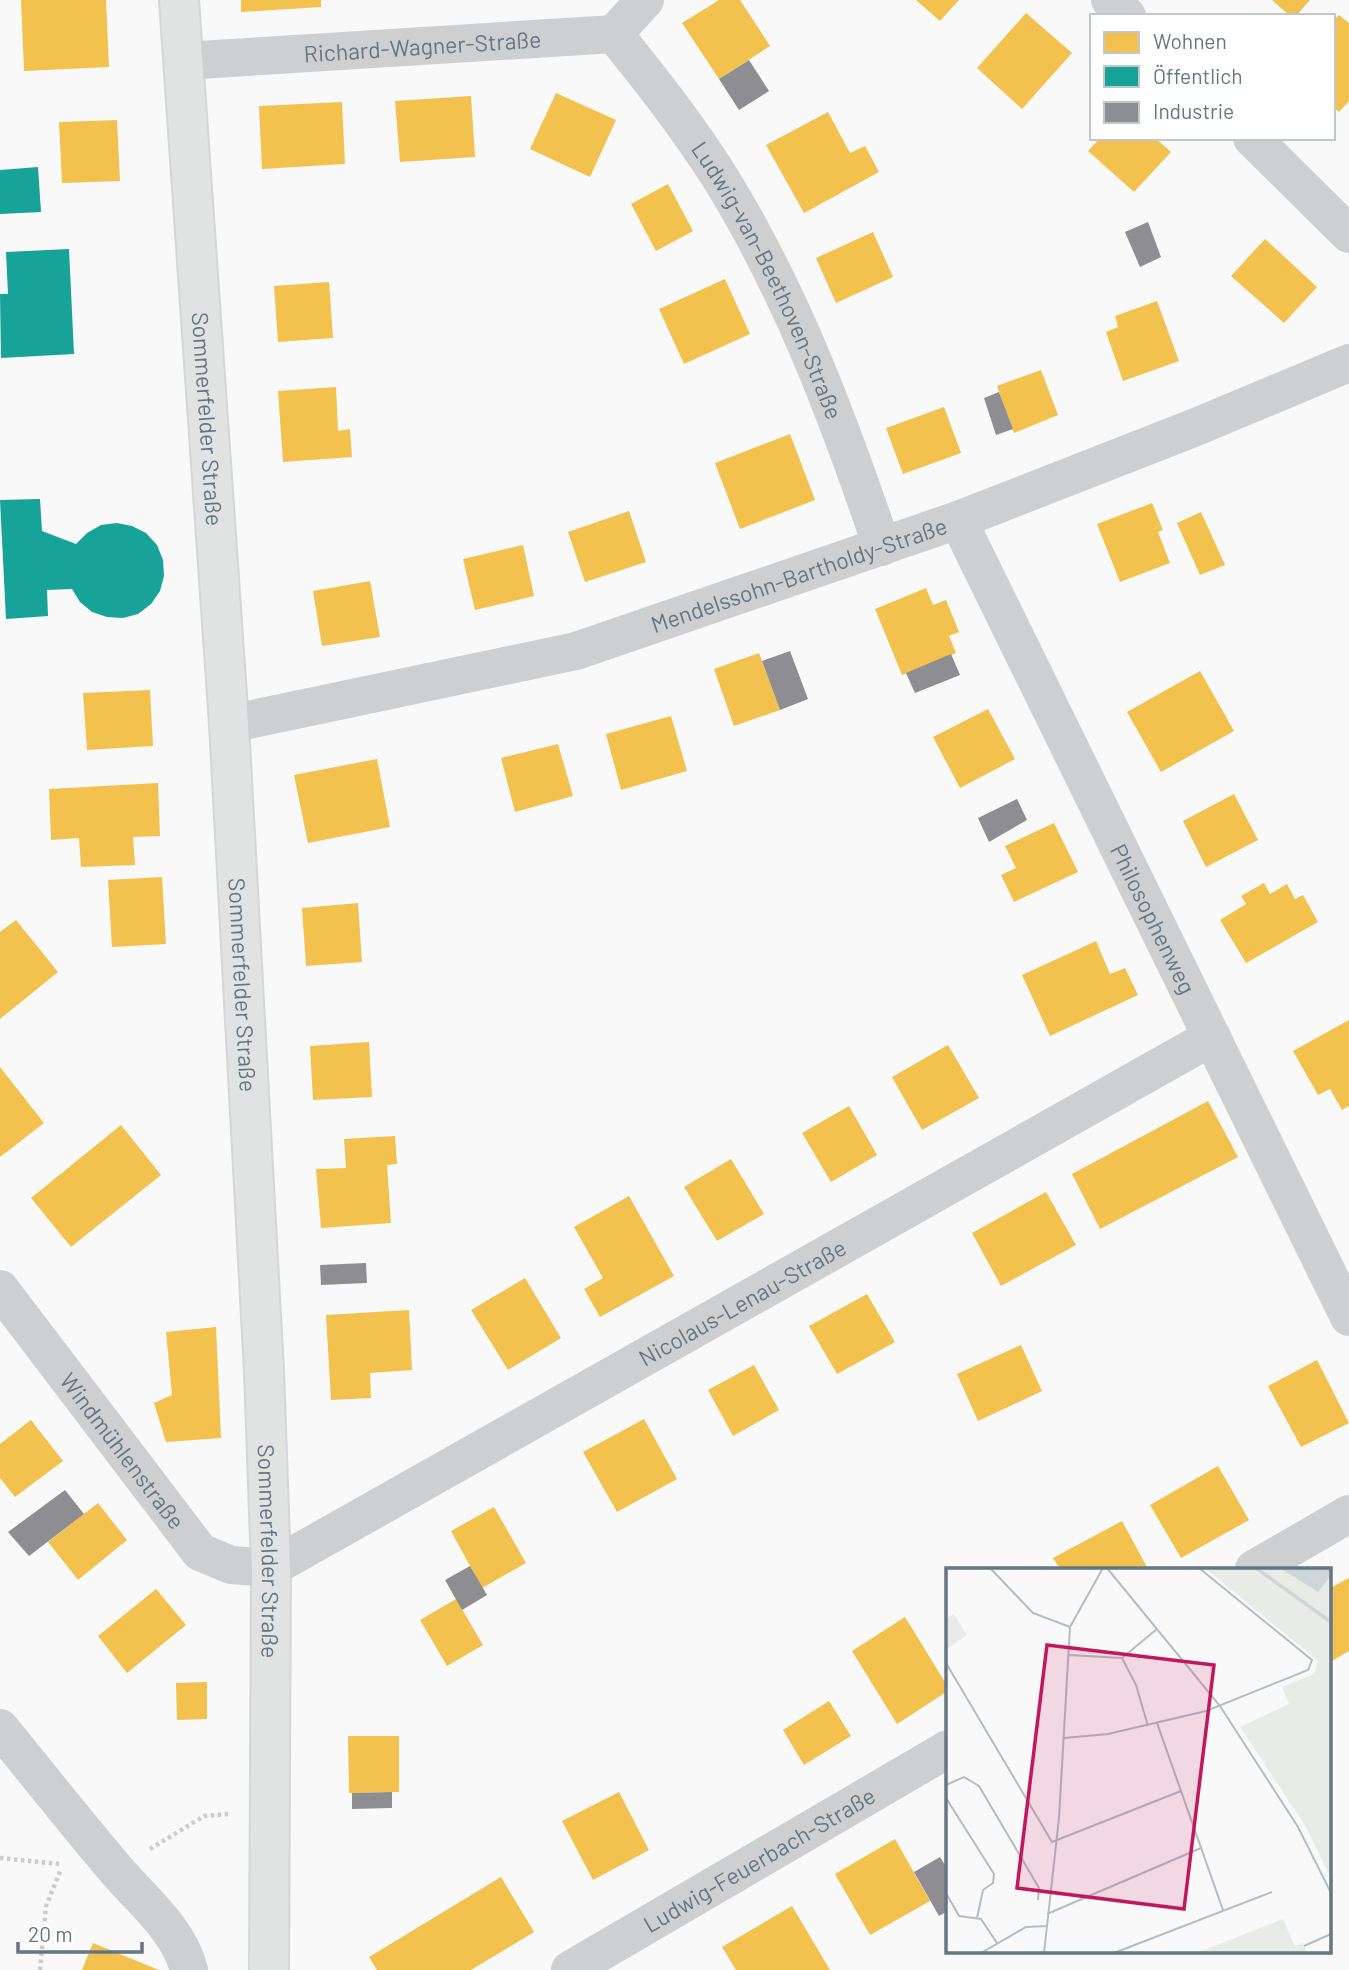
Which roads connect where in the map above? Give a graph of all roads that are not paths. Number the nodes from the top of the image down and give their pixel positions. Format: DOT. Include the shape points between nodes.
graph roads {
  1 [pos="179,0"];
  2 [pos="645,0"];
  3 [pos="1111,0"];
  4 [pos="1124,14"];
  5 [pos="614,34"];
  6 [pos="183,61"];
  7 [pos="1254,140"];
  8 [pos="1349,234"];
  9 [pos="1349,363"];
  10 [pos="958,520"];
  11 [pos="882,547"];
  12 [pos="229,724"];
  13 [pos="1212,1037"];
  14 [pos="0,1289"];
  15 [pos="1349,1317"];
  16 [pos="1349,1514"];
  17 [pos="271,1568"];
  18 [pos="1256,1568"];
  19 [pos="0,1728"];
  20 [pos="946,1750"];
  21 [pos="190,1970"];
  22 [pos="269,1970"];
  23 [pos="570,1970"];
  1 -- 6 [label="main road, Sommerfelder Straße"];
  2 -- 5 [label="street"];
  3 -- 4 [label="street"];
  5 -- 6 [label="street, Richard-Wagner-Straße"];
  5 -- 11 [label="street, Ludwig-van-Beethoven-Straße" via="687,128 752,233 810,350"];
  6 -- 12 [label="main road, Sommerfelder Straße"];
  7 -- 8 [label="street"];
  9 -- 10 [label="street, Mendelssohn-Bartholdy-Straße"];
  10 -- 11 [label="street, Mendelssohn-Bartholdy-Straße"];
  10 -- 13 [label="street, Philosophenweg"];
  11 -- 12 [label="street, Mendelssohn-Bartholdy-Straße" via="576,651"];
  12 -- 17 [label="main road, Sommerfelder Straße"];
  13 -- 15 [label="street, Philosophenweg"];
  13 -- 17 [label="street, Nicolaus-Lenau-Straße"];
  14 -- 17 [label="street, Windmühlenstraße" via="200,1552 231,1565"];
  16 -- 18 [label="street"];
  17 -- 22 [label="main road, Sommerfelder Straße"];
  19 -- 21 [label="street" via="172,1934"];
  20 -- 23 [label="street, Ludwig-Feuerbach-Straße"];
}
